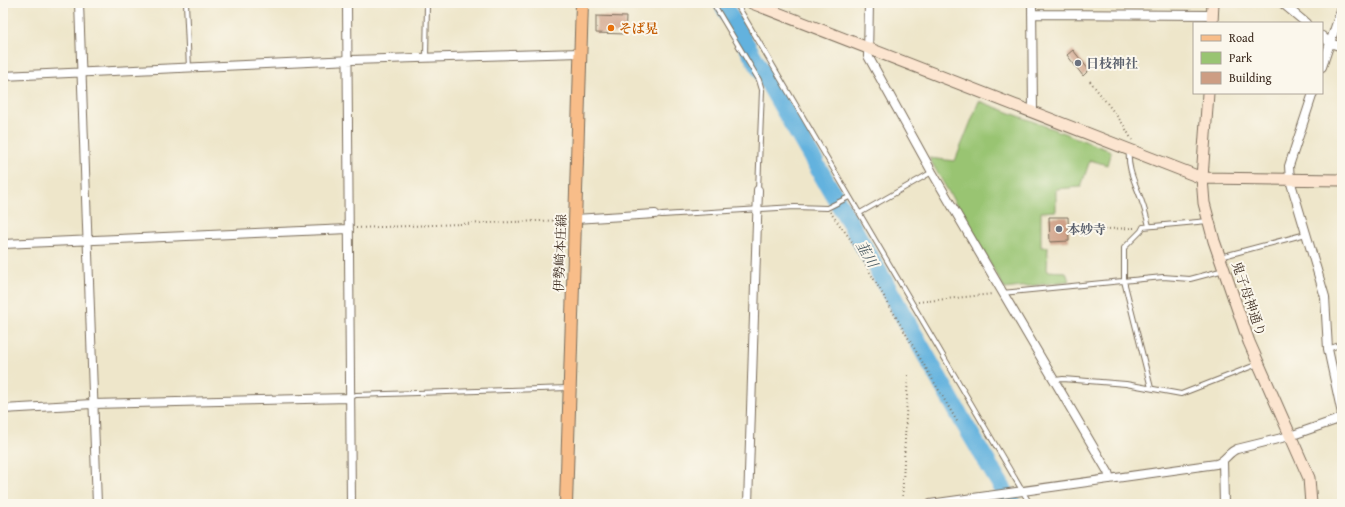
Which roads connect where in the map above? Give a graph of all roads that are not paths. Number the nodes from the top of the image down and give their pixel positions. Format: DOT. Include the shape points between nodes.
graph roads {
  1 [pos="79,3"];
  2 [pos="186,3"];
  3 [pos="346,3"];
  4 [pos="427,3"];
  5 [pos="582,3"];
  6 [pos="713,3"];
  7 [pos="739,3"];
  8 [pos="752,3"];
  9 [pos="869,3"];
  10 [pos="1032,3"];
  11 [pos="1214,3"];
  12 [pos="1282,3"];
  13 [pos="1342,7"];
  14 [pos="1032,14"];
  15 [pos="1212,19"];
  16 [pos="1305,22"];
  17 [pos="1323,37"];
  18 [pos="1330,43"];
  19 [pos="1342,47"];
  20 [pos="869,50"];
  21 [pos="580,54"];
  22 [pos="426,58"];
  23 [pos="347,62"];
  24 [pos="1323,64"];
  25 [pos="189,68"];
  26 [pos="81,73"];
  27 [pos="3,76"];
  28 [pos="1208,94"];
  29 [pos="1313,94"];
  30 [pos="1033,112"];
  31 [pos="1131,151"];
  32 [pos="932,172"];
  33 [pos="1202,178"];
  34 [pos="1290,180"];
  35 [pos="1342,180"];
  36 [pos="758,190"];
  37 [pos="848,197"];
  38 [pos="758,209"];
  39 [pos="860,213"];
  40 [pos="655,214"];
  41 [pos="576,218"];
  42 [pos="1208,220"];
  43 [pos="1149,226"];
  44 [pos="349,229"];
  45 [pos="1307,234"];
  46 [pos="87,241"];
  47 [pos="3,244"];
  48 [pos="1220,257"];
  49 [pos="1224,270"];
  50 [pos="1124,281"];
  51 [pos="1002,293"];
  52 [pos="1342,344"];
  53 [pos="1328,349"];
  54 [pos="1258,364"];
  55 [pos="1055,380"];
  56 [pos="570,388"];
  57 [pos="1151,388"];
  58 [pos="349,398"];
  59 [pos="92,404"];
  60 [pos="3,409"];
  61 [pos="1342,414"];
  62 [pos="1342,418"];
  63 [pos="1290,436"];
  64 [pos="1223,461"];
  65 [pos="1110,479"];
  66 [pos="1020,491"];
  67 [pos="97,504"];
  68 [pos="351,504"];
  69 [pos="566,504"];
  70 [pos="748,504"];
  71 [pos="930,504"];
  72 [pos="1030,504"];
  73 [pos="1224,504"];
  74 [pos="1311,504"];
  1 -- 26 [label="street"];
  2 -- 25 [label="lane"];
  3 -- 23 [label="street"];
  4 -- 22 [label="lane"];
  5 -- 21 [label="main road, 伊勢崎本庄線"];
  6 -- 36 [label="lane" via="759,80 762,90"];
  7 -- 37 [label="lane" via="739,8"];
  8 -- 20 [label="street"];
  9 -- 20 [label="street"];
  10 -- 14 [label="street"];
  11 -- 15 [label="street"];
  12 -- 16 [label="street"];
  13 -- 18 [label="street"];
  14 -- 15 [label="street"];
  14 -- 30 [label="street"];
  17 -- 18 [label="street"];
  18 -- 19 [label="street"];
  18 -- 24 [label="street"];
  20 -- 30 [label="street"];
  20 -- 32 [label="street" via="868,56"];
  21 -- 22 [label="street"];
  21 -- 41 [label="main road, 伊勢崎本庄線"];
  22 -- 23 [label="street"];
  23 -- 25 [label="street"];
  23 -- 44 [label="street"];
  25 -- 26 [label="street"];
  26 -- 27 [label="street"];
  26 -- 46 [label="street"];
  28 -- 33 [label="street, 鬼子母神通り"];
  29 -- 34 [label="street" via="1289,166"];
  30 -- 31 [label="street"];
  31 -- 33 [label="street"];
  31 -- 43 [label="lane" via="1128,160 1132,180"];
  32 -- 39 [label="lane"];
  32 -- 51 [label="street"];
  33 -- 34 [label="street"];
  33 -- 42 [label="street, 鬼子母神通り"];
  34 -- 35 [label="street"];
  34 -- 45 [label="street"];
  36 -- 38 [label="street"];
  37 -- 38 [label="lane" via="829,208"];
  37 -- 39 [label="lane"];
  38 -- 40 [label="lane"];
  38 -- 70 [label="street"];
  39 -- 66 [label="lane"];
  40 -- 41 [label="street"];
  41 -- 56 [label="main road, 伊勢崎本庄線"];
  42 -- 43 [label="lane"];
  42 -- 48 [label="street, 鬼子母神通り"];
  43 -- 50 [label="lane" via="1143,228 1124,248"];
  44 -- 46 [label="street"];
  44 -- 58 [label="street"];
  45 -- 48 [label="lane"];
  45 -- 53 [label="street" via="1325,297"];
  46 -- 47 [label="street"];
  46 -- 59 [label="street"];
  48 -- 49 [label="street, 鬼子母神通り"];
  49 -- 50 [label="lane" via="1190,279 1162,277"];
  49 -- 54 [label="street, 鬼子母神通り"];
  50 -- 51 [label="lane"];
  50 -- 57 [label="lane"];
  51 -- 55 [label="street"];
  52 -- 53 [label="lane"];
  53 -- 61 [label="street"];
  54 -- 57 [label="lane" via="1181,394"];
  54 -- 63 [label="street, 鬼子母神通り"];
  55 -- 57 [label="lane" via="1081,380"];
  55 -- 65 [label="street"];
  56 -- 58 [label="lane" via="356,395"];
  56 -- 69 [label="main road, 伊勢崎本庄線"];
  58 -- 59 [label="street"];
  58 -- 68 [label="street"];
  59 -- 60 [label="street"];
  59 -- 67 [label="street"];
  62 -- 63 [label="street"];
  63 -- 64 [label="street" via="1232,451"];
  63 -- 74 [label="street, 鬼子母神通り" via="1308,478"];
  64 -- 65 [label="street"];
  64 -- 73 [label="street"];
  65 -- 66 [label="street"];
  66 -- 71 [label="street"];
  66 -- 72 [label="lane"];
}
